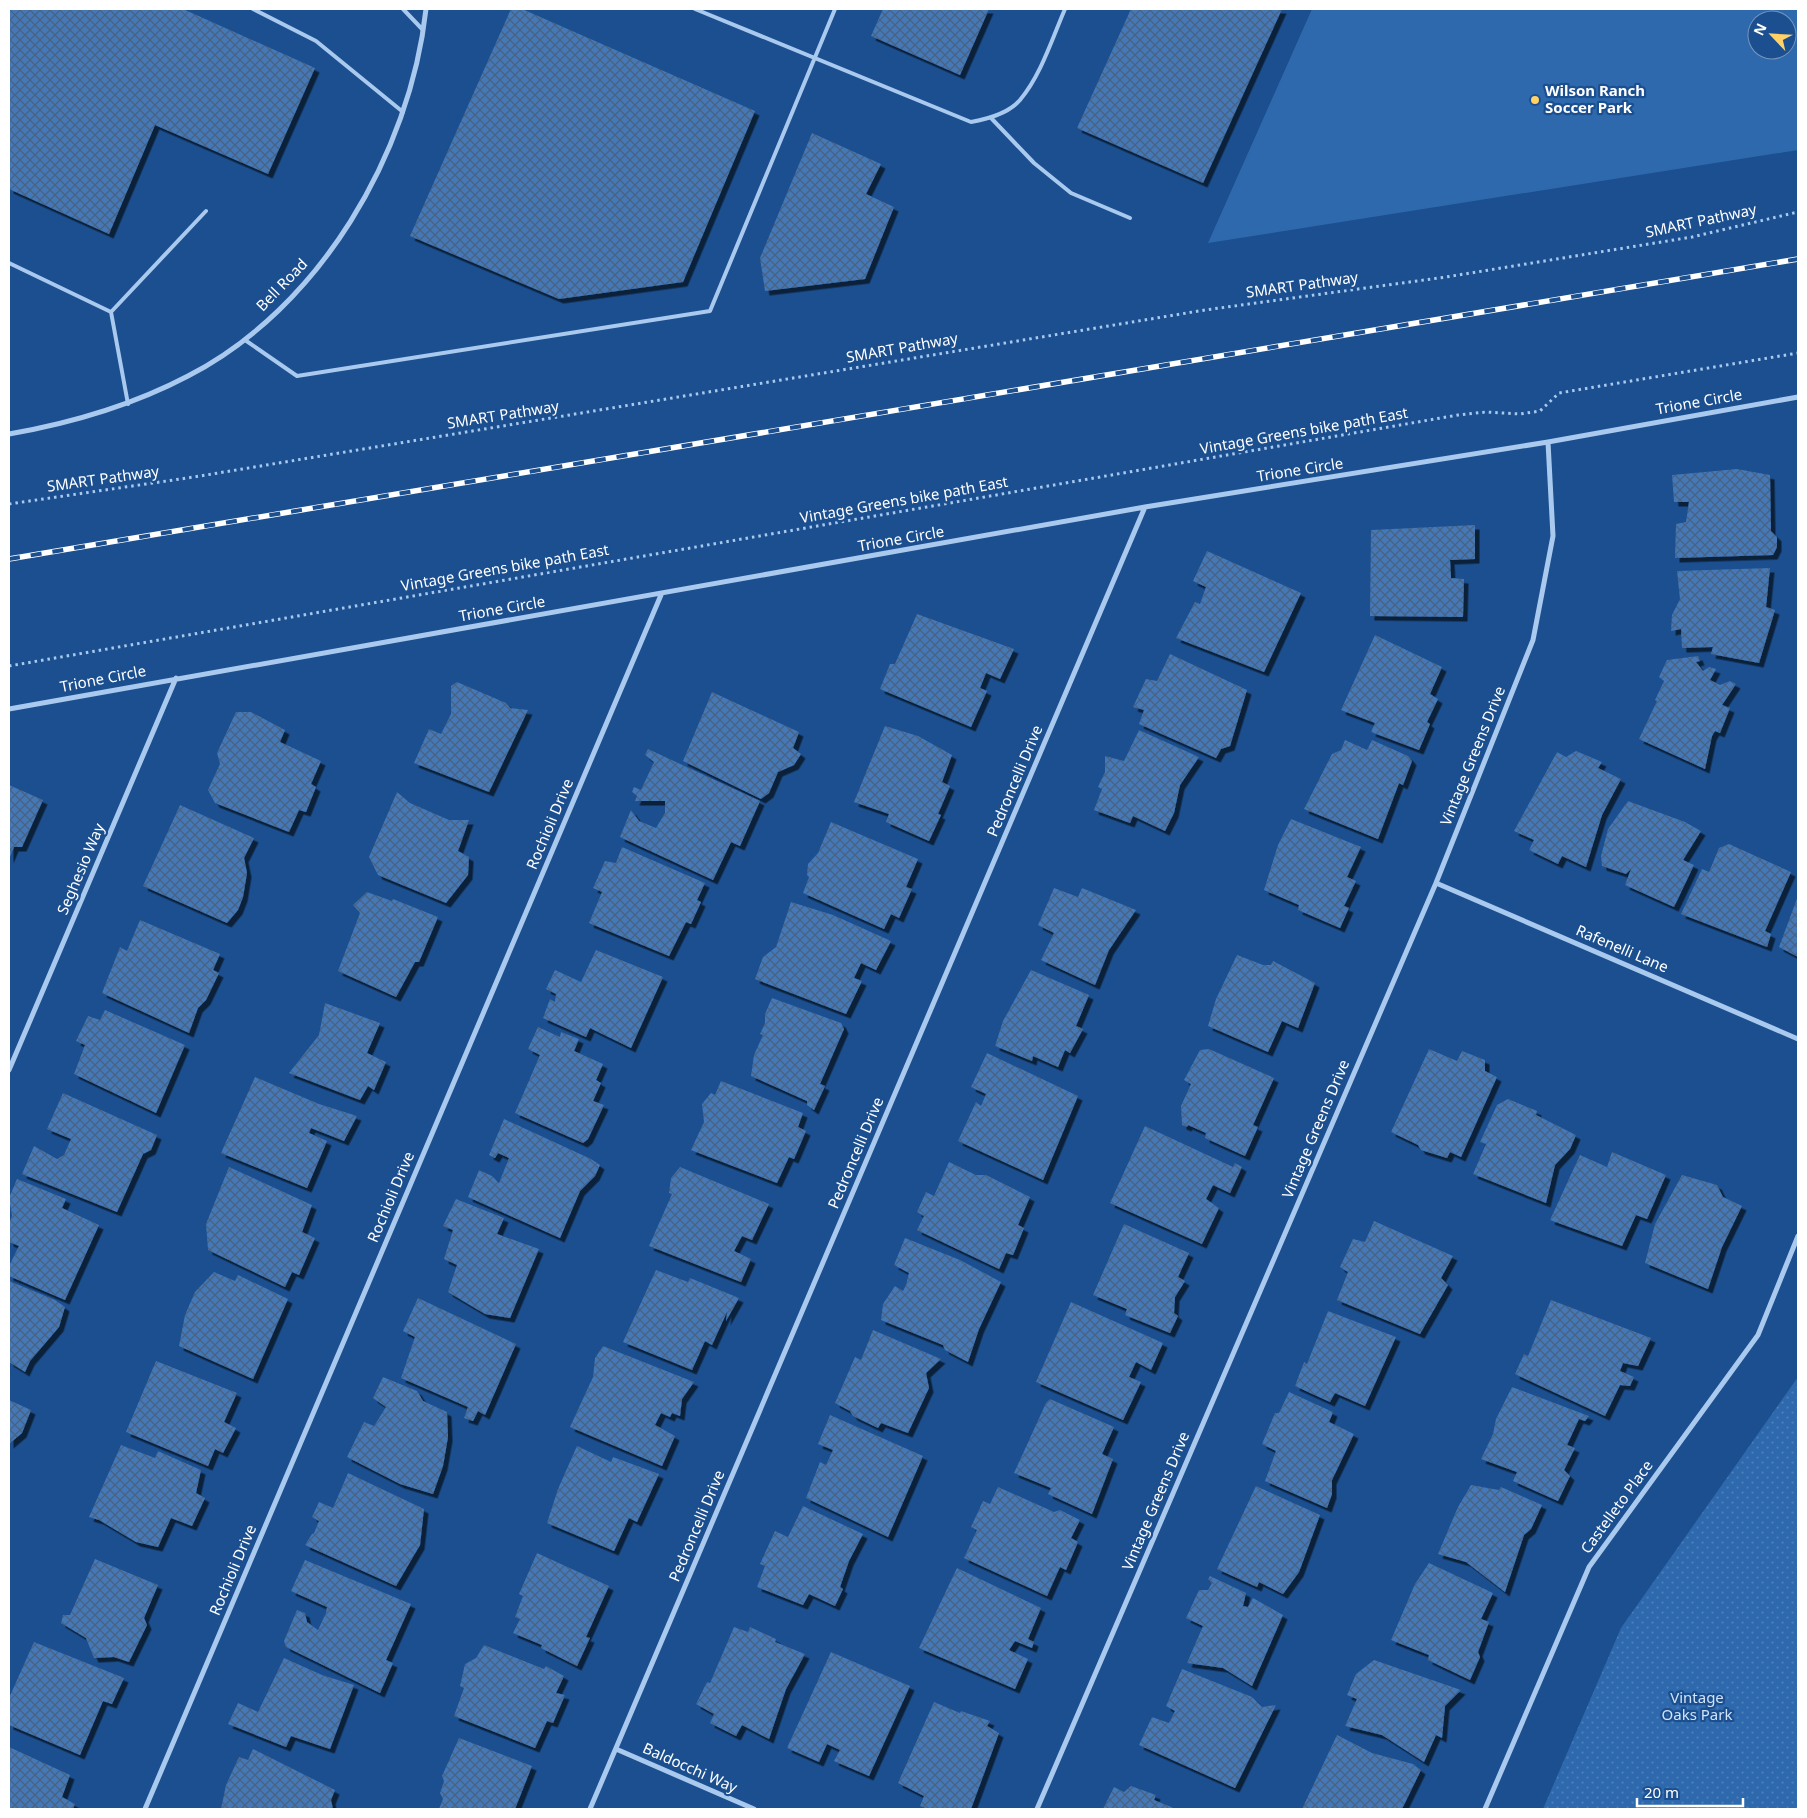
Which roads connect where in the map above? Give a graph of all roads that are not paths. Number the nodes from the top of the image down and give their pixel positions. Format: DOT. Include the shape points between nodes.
graph roads {
  1 [pos="253,9"];
  2 [pos="403,9"];
  3 [pos="426,9"];
  4 [pos="695,9"];
  5 [pos="835,9"];
  6 [pos="1065,9"];
  7 [pos="424,30"];
  8 [pos="814,58"];
  9 [pos="403,112"];
  10 [pos="992,118"];
  11 [pos="206,211"];
  12 [pos="1130,218"];
  13 [pos="9,263"];
  14 [pos="111,312"];
  15 [pos="245,340"];
  16 [pos="1798,397"];
  17 [pos="128,404"];
  18 [pos="9,434"];
  19 [pos="1548,442"];
  20 [pos="1145,508"];
  21 [pos="661,595"];
  22 [pos="176,678"];
  23 [pos="9,710"];
  24 [pos="1436,883"];
  25 [pos="1798,1039"];
  26 [pos="9,1070"];
  27 [pos="1798,1236"];
  28 [pos="616,1749"];
  29 [pos="145,1809"];
  30 [pos="590,1809"];
  31 [pos="754,1809"];
  32 [pos="1037,1809"];
  33 [pos="1484,1809"];
  1 -- 9 [label="lane" via="316,41"];
  2 -- 7 [label="lane"];
  3 -- 7 [label="street, Bell Road"];
  4 -- 8 [label="lane"];
  5 -- 8 [label="lane"];
  6 -- 10 [label="lane" via="1040,68 1019,101"];
  7 -- 9 [label="street, Bell Road"];
  8 -- 10 [label="lane" via="970,122"];
  8 -- 15 [label="lane" via="710,311 297,376"];
  9 -- 15 [label="street, Bell Road" via="380,172 341,237 298,291"];
  10 -- 12 [label="lane" via="1034,163 1071,193"];
  11 -- 14 [label="lane"];
  13 -- 14 [label="lane"];
  14 -- 17 [label="lane"];
  15 -- 17 [label="street, Bell Road" via="189,376"];
  16 -- 19 [label="street, Trione Circle"];
  17 -- 18 [label="street, Bell Road" via="61,425"];
  19 -- 20 [label="street, Trione Circle"];
  19 -- 24 [label="street, Vintage Greens Drive" via="1553,536 1533,640"];
  20 -- 21 [label="street, Trione Circle"];
  20 -- 28 [label="street, Pedroncelli Drive"];
  21 -- 22 [label="street, Trione Circle"];
  21 -- 29 [label="street, Rochioli Drive"];
  22 -- 23 [label="street, Trione Circle"];
  22 -- 26 [label="street, Seghesio Way"];
  24 -- 25 [label="street, Rafenelli Lane"];
  24 -- 32 [label="street, Vintage Greens Drive"];
  27 -- 33 [label="street, Castelleto Place" via="1758,1335 1589,1566"];
  28 -- 30 [label="street, Pedroncelli Drive"];
  28 -- 31 [label="street, Baldocchi Way"];
}
